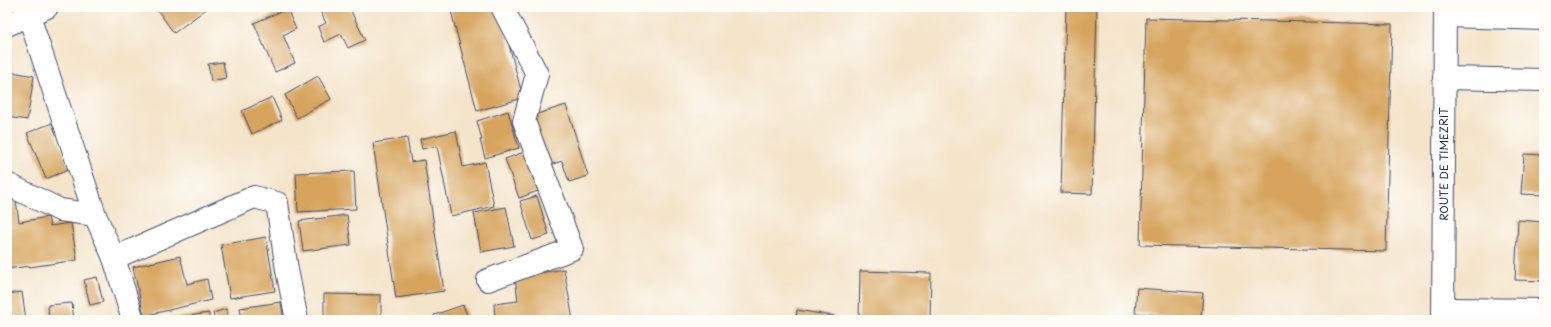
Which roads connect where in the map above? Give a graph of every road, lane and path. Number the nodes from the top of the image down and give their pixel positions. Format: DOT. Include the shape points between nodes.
graph roads {
  1 [pos="502,7"];
  2 [pos="38,11"];
  3 [pos="1445,12"];
  4 [pos="1544,19"];
  5 [pos="7,25"];
  6 [pos="1444,78"];
  7 [pos="1544,80"];
  8 [pos="7,184"];
  9 [pos="96,215"];
  10 [pos="114,258"];
  11 [pos="488,280"];
  12 [pos="1544,310"];
  13 [pos="1443,314"];
  14 [pos="133,320"];
  15 [pos="297,320"];
  1 -- 11 [label="street" via="537,74 524,121 572,249"];
  2 -- 5 [label="street"];
  2 -- 9 [label="street"];
  3 -- 4 [label="street"];
  3 -- 6 [label="street, ROUTE DE TIMEZRIT"];
  6 -- 7 [label="street"];
  6 -- 13 [label="street, ROUTE DE TIMEZRIT"];
  8 -- 9 [label="street" via="60,210"];
  9 -- 10 [label="street"];
  10 -- 14 [label="street"];
  10 -- 15 [label="street" via="254,197 276,203"];
  12 -- 13 [label="street"];
}
